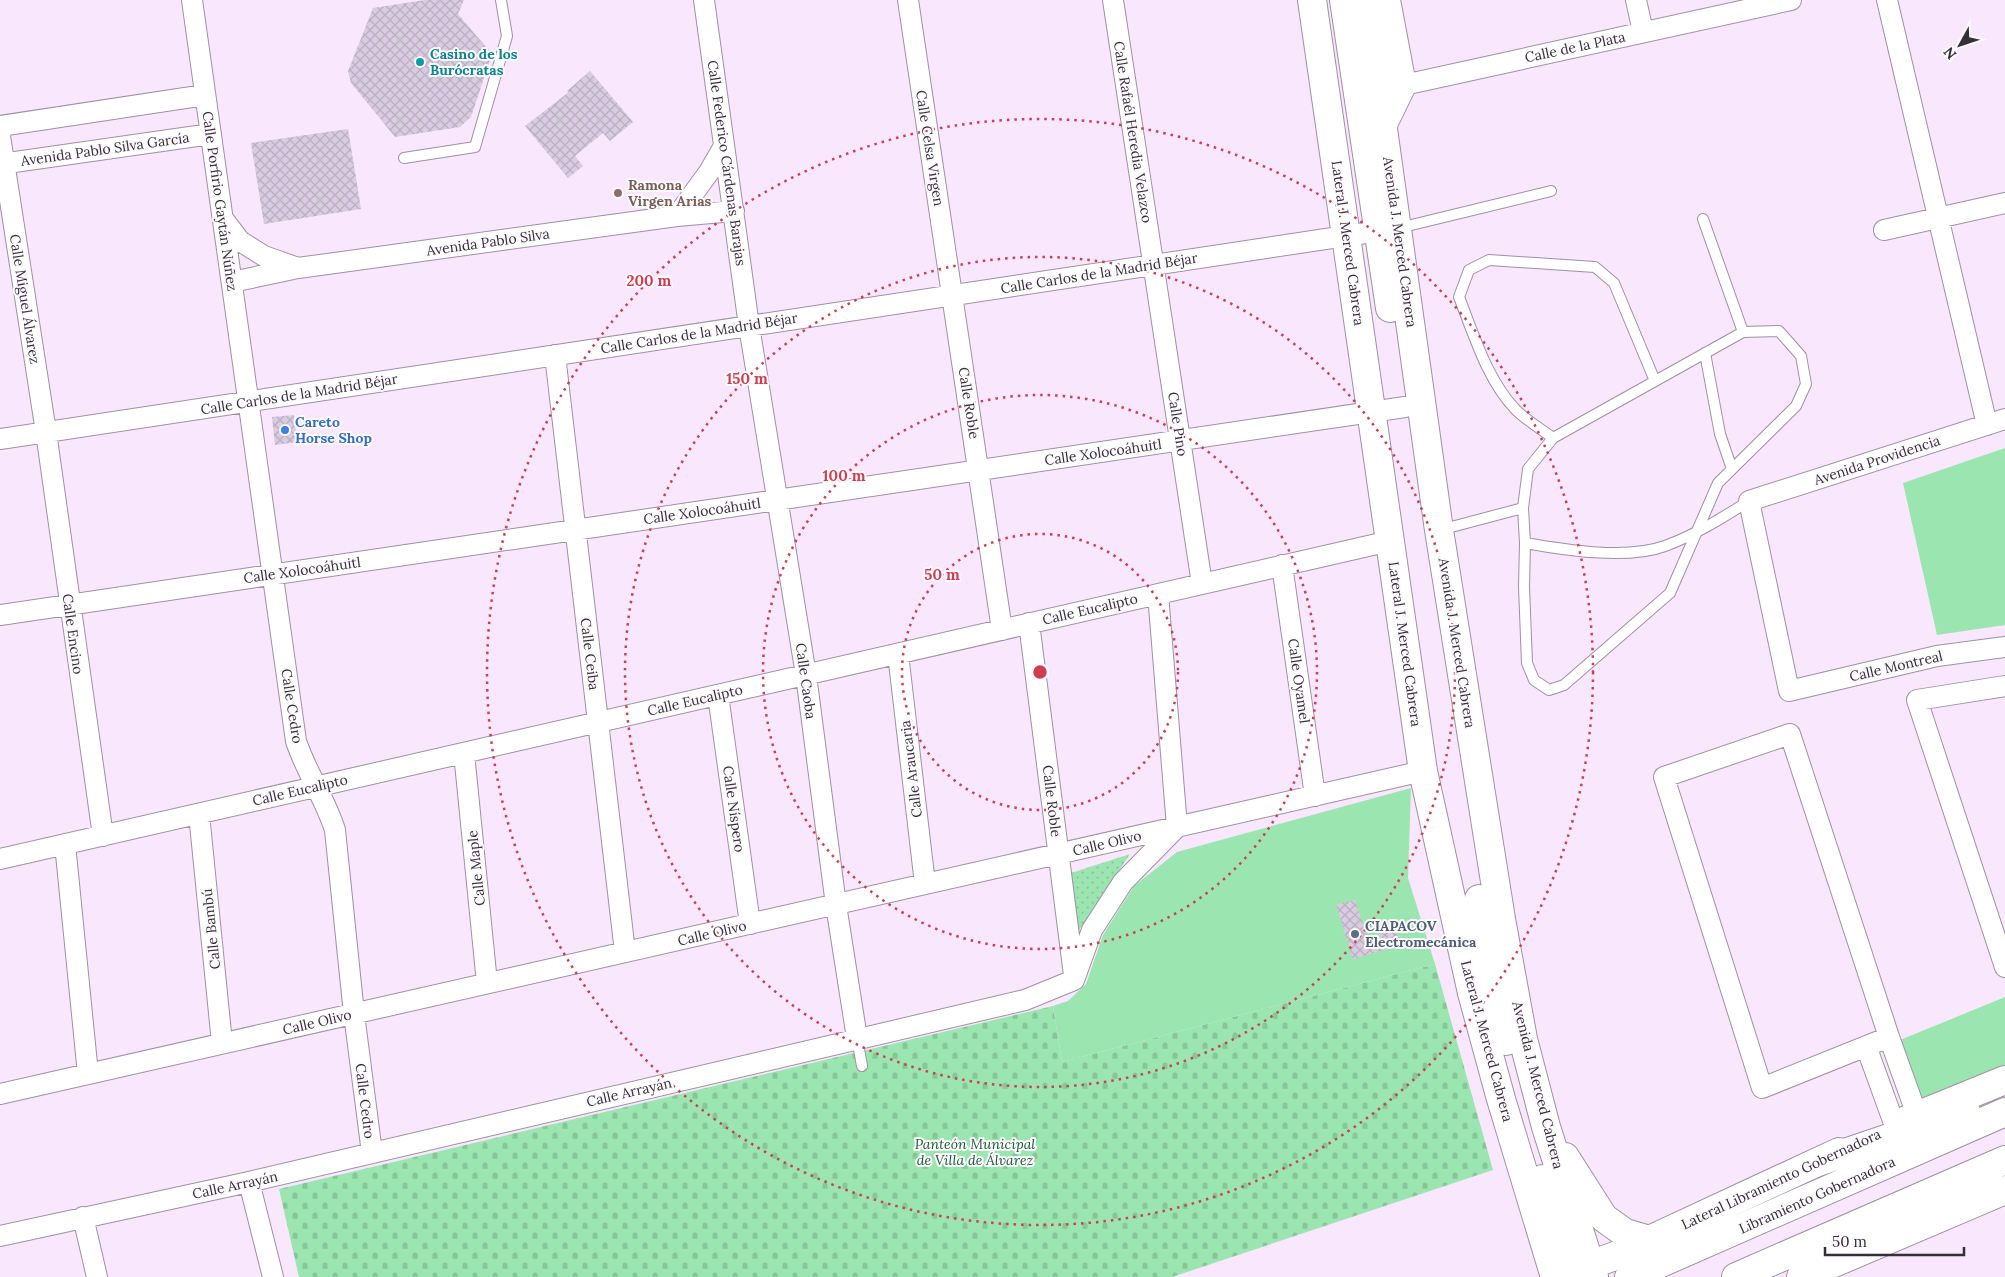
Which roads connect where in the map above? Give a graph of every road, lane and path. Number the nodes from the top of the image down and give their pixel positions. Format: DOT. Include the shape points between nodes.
graph roads {
  1 [pos="192,0"];
  2 [pos="502,0"];
  3 [pos="704,0"];
  4 [pos="908,0"];
  5 [pos="1113,0"];
  6 [pos="1312,0"];
  7 [pos="1344,0"];
  8 [pos="1365,0"];
  9 [pos="1386,0"];
  10 [pos="1636,0"];
  11 [pos="1791,0"];
  12 [pos="1888,0"];
  13 [pos="1769,2"];
  14 [pos="1643,32"];
  15 [pos="1379,90"];
  16 [pos="205,95"];
  17 [pos="0,126"];
  18 [pos="211,134"];
  19 [pos="0,136"];
  20 [pos="724,146"];
  21 [pos="404,158"];
  22 [pos="2,164"];
  23 [pos="1551,191"];
  24 [pos="2005,203"];
  25 [pos="734,211"];
  26 [pos="677,216"];
  27 [pos="223,218"];
  28 [pos="1938,218"];
  29 [pos="1704,219"];
  30 [pos="1388,229"];
  31 [pos="1884,230"];
  32 [pos="1348,236"];
  33 [pos="1153,265"];
  34 [pos="298,268"];
  35 [pos="232,282"];
  36 [pos="952,295"];
  37 [pos="750,326"];
  38 [pos="1743,332"];
  39 [pos="1705,354"];
  40 [pos="555,355"];
  41 [pos="1655,381"];
  42 [pos="248,401"];
  43 [pos="1405,407"];
  44 [pos="1373,412"];
  45 [pos="1996,422"];
  46 [pos="46,432"];
  47 [pos="0,438"];
  48 [pos="1553,438"];
  49 [pos="1180,440"];
  50 [pos="1732,469"];
  51 [pos="979,470"];
  52 [pos="777,500"];
  53 [pos="1749,501"];
  54 [pos="1523,508"];
  55 [pos="575,530"];
  56 [pos="1439,530"];
  57 [pos="1698,532"];
  58 [pos="1390,541"];
  59 [pos="1525,543"];
  60 [pos="1282,565"];
  61 [pos="273,574"];
  62 [pos="1202,584"];
  63 [pos="1158,594"];
  64 [pos="69,604"];
  65 [pos="0,615"];
  66 [pos="1030,623"];
  67 [pos="1002,630"];
  68 [pos="2005,647"];
  69 [pos="898,654"];
  70 [pos="806,675"];
  71 [pos="2005,686"];
  72 [pos="718,695"];
  73 [pos="598,722"];
  74 [pos="464,753"];
  75 [pos="1423,771"];
  76 [pos="317,786"];
  77 [pos="1315,796"];
  78 [pos="199,814"];
  79 [pos="1176,827"];
  80 [pos="103,836"];
  81 [pos="65,844"];
  82 [pos="1059,854"];
  83 [pos="0,859"];
  84 [pos="925,884"];
  85 [pos="836,904"];
  86 [pos="750,924"];
  87 [pos="626,952"];
  88 [pos="2005,967"];
  89 [pos="1074,980"];
  90 [pos="487,984"];
  91 [pos="354,1014"];
  92 [pos="1889,1036"];
  93 [pos="857,1038"];
  94 [pos="222,1044"];
  95 [pos="1866,1046"];
  96 [pos="862,1066"];
  97 [pos="88,1074"];
  98 [pos="2005,1080"];
  99 [pos="0,1094"];
  100 [pos="1501,1099"];
  101 [pos="2005,1106"];
  102 [pos="2005,1112"];
  103 [pos="1906,1120"];
  104 [pos="1540,1147"];
  105 [pos="372,1153"];
  106 [pos="2005,1160"];
  107 [pos="1818,1162"];
  108 [pos="249,1182"];
  109 [pos="2005,1190"];
  110 [pos="1536,1212"];
  111 [pos="83,1218"];
  112 [pos="0,1236"];
  113 [pos="1649,1240"];
  114 [pos="1573,1274"];
  115 [pos="97,1277"];
  116 [pos="272,1277"];
  117 [pos="1629,1277"];
  118 [pos="1736,1277"];
  119 [pos="1801,1277"];
  1 -- 16 [label="street, Calle Porfirio Gaytán Núñez"];
  2 -- 21 [label="lane" via="507,36 474,147"];
  3 -- 20 [label="street, Calle Federico Cárdenas Barajas"];
  4 -- 36 [label="street, Calle Celsa Virgen"];
  5 -- 33 [label="street, Calle Rafaél Heredia Velazco"];
  6 -- 32 [label="main road, Lateral J. Merced Cabrera"];
  7 -- 15 [label="main road, Avenida J. Merced Cabrera"];
  8 -- 15 [label="main road, Avenida J. Merced Cabrera"];
  9 -- 15 [label="main road"];
  10 -- 14 [label="street"];
  11 -- 13 [label="street, Calle de la Plata"];
  12 -- 28 [label="street"];
  13 -- 14 [label="street, Calle de la Plata"];
  14 -- 15 [label="street, Calle de la Plata"];
  15 -- 30 [label="main road, Avenida J. Merced Cabrera"];
  15 -- 30 [label="main road, Avenida J. Merced Cabrera"];
  16 -- 17 [label="street"];
  16 -- 18 [label="street, Calle Porfirio Gaytán Núñez"];
  18 -- 22 [label="street, Avenida Pablo Silva García"];
  18 -- 27 [label="street, Calle Porfirio Gaytán Núñez"];
  19 -- 22 [label="street, Calle Miguel Álvarez"];
  20 -- 25 [label="street, Calle Federico Cárdenas Barajas"];
  20 -- 26 [label="street"];
  22 -- 46 [label="street, Calle Miguel Álvarez"];
  23 -- 30 [label="lane"];
  24 -- 28 [label="street"];
  25 -- 26 [label="street, Avenida Pablo Silva"];
  25 -- 37 [label="street, Calle Federico Cárdenas Barajas"];
  26 -- 34 [label="street, Avenida Pablo Silva"];
  27 -- 34 [label="street, Avenida Pablo Silva" via="240,241 264,256"];
  27 -- 35 [label="street, Calle Porfirio Gaytán Núñez"];
  28 -- 31 [label="street"];
  28 -- 45 [label="street"];
  29 -- 38 [label="lane"];
  30 -- 32 [label="street, Calle Carlos de la Madrid Béjar"];
  30 -- 43 [label="main road, Avenida J. Merced Cabrera"];
  30 -- 56 [label="main road, Avenida J. Merced Cabrera"];
  32 -- 33 [label="street, Calle Carlos de la Madrid Béjar"];
  32 -- 44 [label="main road, Lateral J. Merced Cabrera"];
  33 -- 36 [label="street, Calle Carlos de la Madrid Béjar"];
  33 -- 49 [label="street, Calle Pino"];
  34 -- 35 [label="street, Avenida Pablo Silva"];
  35 -- 42 [label="street, Calle Porfirio Gaytán Núñez"];
  36 -- 37 [label="street, Calle Carlos de la Madrid Béjar"];
  36 -- 51 [label="street, Calle Roble"];
  37 -- 40 [label="street, Calle Carlos de la Madrid Béjar"];
  37 -- 52 [label="street, Calle Caoba"];
  38 -- 39 [label="lane"];
  38 -- 50 [label="lane" via="1779,331 1801,356 1806,384 1796,406"];
  39 -- 41 [label="lane"];
  39 -- 50 [label="lane" via="1720,434"];
  40 -- 42 [label="street, Calle Carlos de la Madrid Béjar"];
  40 -- 55 [label="street, Calle Ceiba"];
  41 -- 48 [label="lane"];
  41 -- 48 [label="lane" via="1614,283 1595,267 1490,260 1469,270 1459,297 1479,350 1516,410"];
  42 -- 46 [label="street, Calle Carlos de la Madrid Béjar"];
  42 -- 61 [label="street, Calle Cedro"];
  43 -- 44 [label="street, Calle Xolocoáhuitl"];
  43 -- 104 [label="main road, Avenida J. Merced Cabrera" via="1491,979"];
  44 -- 49 [label="street, Calle Xolocoáhuitl"];
  44 -- 58 [label="main road, Lateral J. Merced Cabrera"];
  45 -- 53 [label="street, Avenida Providencia"];
  46 -- 47 [label="street, Calle Carlos de la Madrid Béjar"];
  46 -- 64 [label="street, Calle Encino"];
  48 -- 54 [label="lane" via="1528,469"];
  49 -- 51 [label="street, Calle Xolocoáhuitl"];
  49 -- 62 [label="street, Calle Pino"];
  50 -- 57 [label="lane" via="1718,483"];
  51 -- 52 [label="street, Calle Xolocoáhuitl"];
  51 -- 67 [label="street, Calle Roble"];
  52 -- 55 [label="street, Calle Xolocoáhuitl"];
  52 -- 70 [label="street, Calle Caoba"];
  53 -- 57 [label="lane"];
  53 -- 68 [label="street, Calle Montreal" via="1789,691 1937,656"];
  54 -- 56 [label="lane"];
  54 -- 59 [label="lane"];
  55 -- 61 [label="street, Calle Xolocoáhuitl"];
  55 -- 73 [label="street, Calle Ceiba"];
  56 -- 104 [label="main road, Avenida J. Merced Cabrera"];
  57 -- 59 [label="lane" via="1664,547 1636,553 1564,550"];
  57 -- 59 [label="lane" via="1670,593 1564,685 1549,690 1534,680 1527,663"];
  58 -- 60 [label="street, Calle Eucalipto"];
  58 -- 75 [label="main road, Lateral J. Merced Cabrera"];
  60 -- 62 [label="street, Calle Eucalipto"];
  60 -- 77 [label="street, Calle Oyamel"];
  61 -- 64 [label="street, Calle Xolocoáhuitl"];
  61 -- 76 [label="street, Calle Cedro" via="296,740 303,762"];
  62 -- 63 [label="street, Calle Eucalipto"];
  63 -- 66 [label="street, Calle Eucalipto"];
  63 -- 79 [label="street"];
  64 -- 65 [label="street, Calle Xolocoáhuitl"];
  64 -- 80 [label="street, Calle Encino"];
  66 -- 67 [label="street, Calle Eucalipto"];
  66 -- 82 [label="street, Calle Roble"];
  67 -- 69 [label="street, Calle Eucalipto"];
  69 -- 70 [label="street, Calle Eucalipto"];
  69 -- 84 [label="street, Calle Araucaria"];
  70 -- 72 [label="street, Calle Eucalipto"];
  70 -- 85 [label="street, Calle Caoba"];
  71 -- 88 [label="street" via="1916,700"];
  72 -- 73 [label="street, Calle Eucalipto"];
  72 -- 86 [label="street, Calle Níspero"];
  73 -- 74 [label="street, Calle Eucalipto"];
  73 -- 87 [label="street, Calle Ceiba"];
  74 -- 76 [label="street, Calle Eucalipto"];
  74 -- 90 [label="street, Calle Maple"];
  75 -- 77 [label="street, Calle Olivo"];
  75 -- 100 [label="main road, Lateral J. Merced Cabrera" via="1472,993"];
  76 -- 78 [label="street, Calle Eucalipto"];
  76 -- 91 [label="street, Calle Cedro" via="335,830"];
  77 -- 79 [label="street, Calle Olivo"];
  78 -- 80 [label="street, Calle Eucalipto"];
  78 -- 94 [label="street, Calle Bambú"];
  79 -- 82 [label="street, Calle Olivo"];
  79 -- 89 [label="street" via="1123,882 1092,930"];
  80 -- 81 [label="street, Calle Eucalipto"];
  81 -- 83 [label="street, Calle Eucalipto"];
  81 -- 97 [label="street"];
  82 -- 84 [label="street, Calle Olivo"];
  82 -- 89 [label="street, Calle Roble"];
  84 -- 85 [label="street, Calle Olivo"];
  85 -- 86 [label="street, Calle Olivo"];
  85 -- 93 [label="street, Calle Caoba"];
  86 -- 87 [label="street, Calle Olivo"];
  87 -- 90 [label="street, Calle Olivo"];
  89 -- 93 [label="street, Calle Arrayán" via="1025,1000"];
  90 -- 91 [label="street, Calle Olivo"];
  91 -- 94 [label="street, Calle Olivo"];
  91 -- 105 [label="street, Calle Cedro"];
  92 -- 95 [label="street"];
  92 -- 95 [label="street" via="1790,734 1664,777 1762,1088"];
  92 -- 103 [label="street"];
  93 -- 96 [label="lane"];
  93 -- 105 [label="street, Calle Arrayán"];
  94 -- 97 [label="street, Calle Olivo"];
  95 -- 103 [label="street"];
  97 -- 99 [label="street, Calle Olivo"];
  98 -- 103 [label="main road, Lateral Libramiento Gobernadora"];
  100 -- 104 [label="main road"];
  100 -- 110 [label="main road, Lateral J. Merced Cabrera"];
  101 -- 107 [label="main road" via="1965,1113"];
  102 -- 117 [label="main road, Libramiento Gobernadora"];
  103 -- 107 [label="main road, Lateral Libramiento Gobernadora"];
  104 -- 110 [label="main road"];
  104 -- 113 [label="main road" via="1604,1218 1625,1233"];
  104 -- 114 [label="main road, Avenida J. Merced Cabrera"];
  104 -- 114 [label="main road, Avenida J. Merced Cabrera"];
  105 -- 108 [label="street, Calle Arrayán"];
  106 -- 118 [label="main road"];
  107 -- 113 [label="main road, Lateral Libramiento Gobernadora"];
  108 -- 111 [label="street, Calle Arrayán"];
  108 -- 116 [label="street"];
  109 -- 119 [label="main road"];
  110 -- 114 [label="main road, Lateral J. Merced Cabrera"];
  111 -- 112 [label="street, Calle Arrayán"];
  111 -- 115 [label="street"];
  113 -- 114 [label="main road, Lateral Libramiento Gobernadora"];
}
